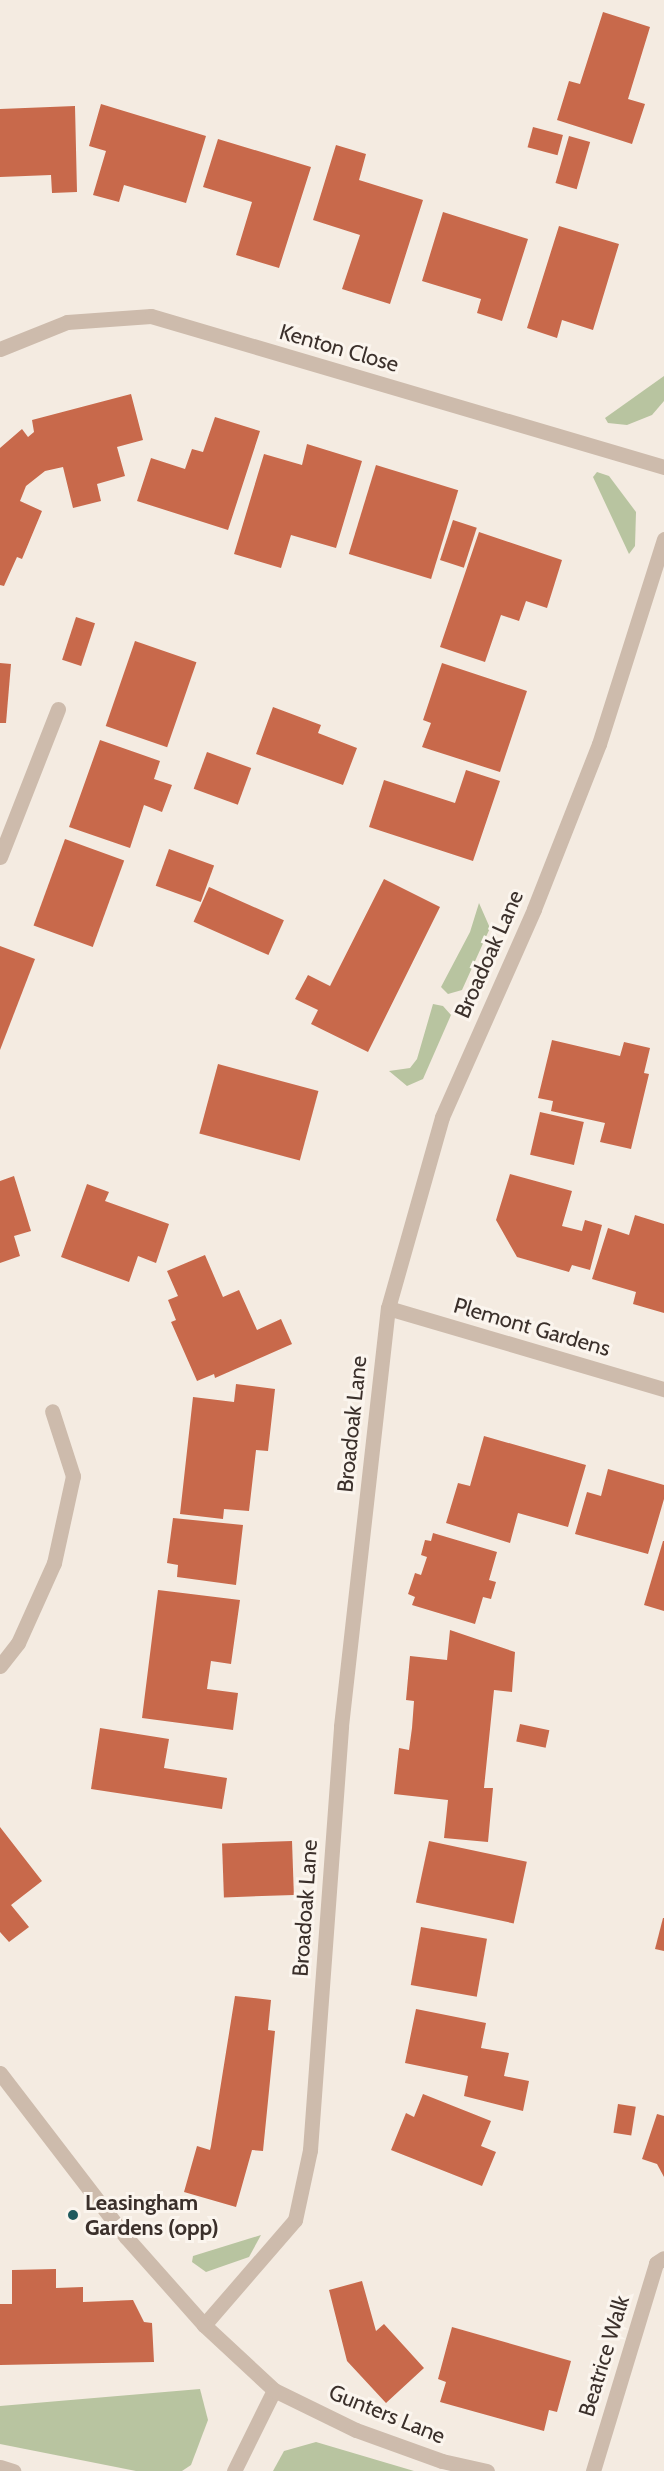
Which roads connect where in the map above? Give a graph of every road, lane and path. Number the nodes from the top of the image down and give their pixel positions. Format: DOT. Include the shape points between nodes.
graph roads {
  1 [pos="0,349"];
  2 [pos="664,467"];
  3 [pos="664,539"];
  4 [pos="58,709"];
  5 [pos="6,829"];
  6 [pos="0,857"];
  7 [pos="388,1308"];
  8 [pos="664,1389"];
  9 [pos="52,1411"];
  10 [pos="0,1665"];
  11 [pos="0,2073"];
  12 [pos="664,2258"];
  13 [pos="204,2325"];
  14 [pos="274,2390"];
  15 [pos="0,2467"];
  16 [pos="13,2471"];
  17 [pos="234,2471"];
  18 [pos="487,2471"];
  19 [pos="593,2471"];
  1 -- 2 [label="street, Kenton Close" via="67,322 152,316"];
  3 -- 7 [label="street, Broadoak Lane" via="599,744 534,909 442,1116"];
  4 -- 5 [label="street"];
  5 -- 6 [label="street"];
  7 -- 8 [label="street, Plemont Gardens"];
  7 -- 13 [label="street, Broadoak Lane" via="341,1726 309,2150 295,2220"];
  9 -- 10 [label="street" via="73,1476 54,1563 18,1643"];
  11 -- 13 [label="street, Gunters Lane" via="126,2237"];
  12 -- 19 [label="street, Beatrice Walk" via="656,2263"];
  13 -- 14 [label="street, Gunters Lane"];
  14 -- 17 [label="street"];
  14 -- 18 [label="street, Gunters Lane" via="356,2430 442,2462"];
  15 -- 16 [label="street"];
}
